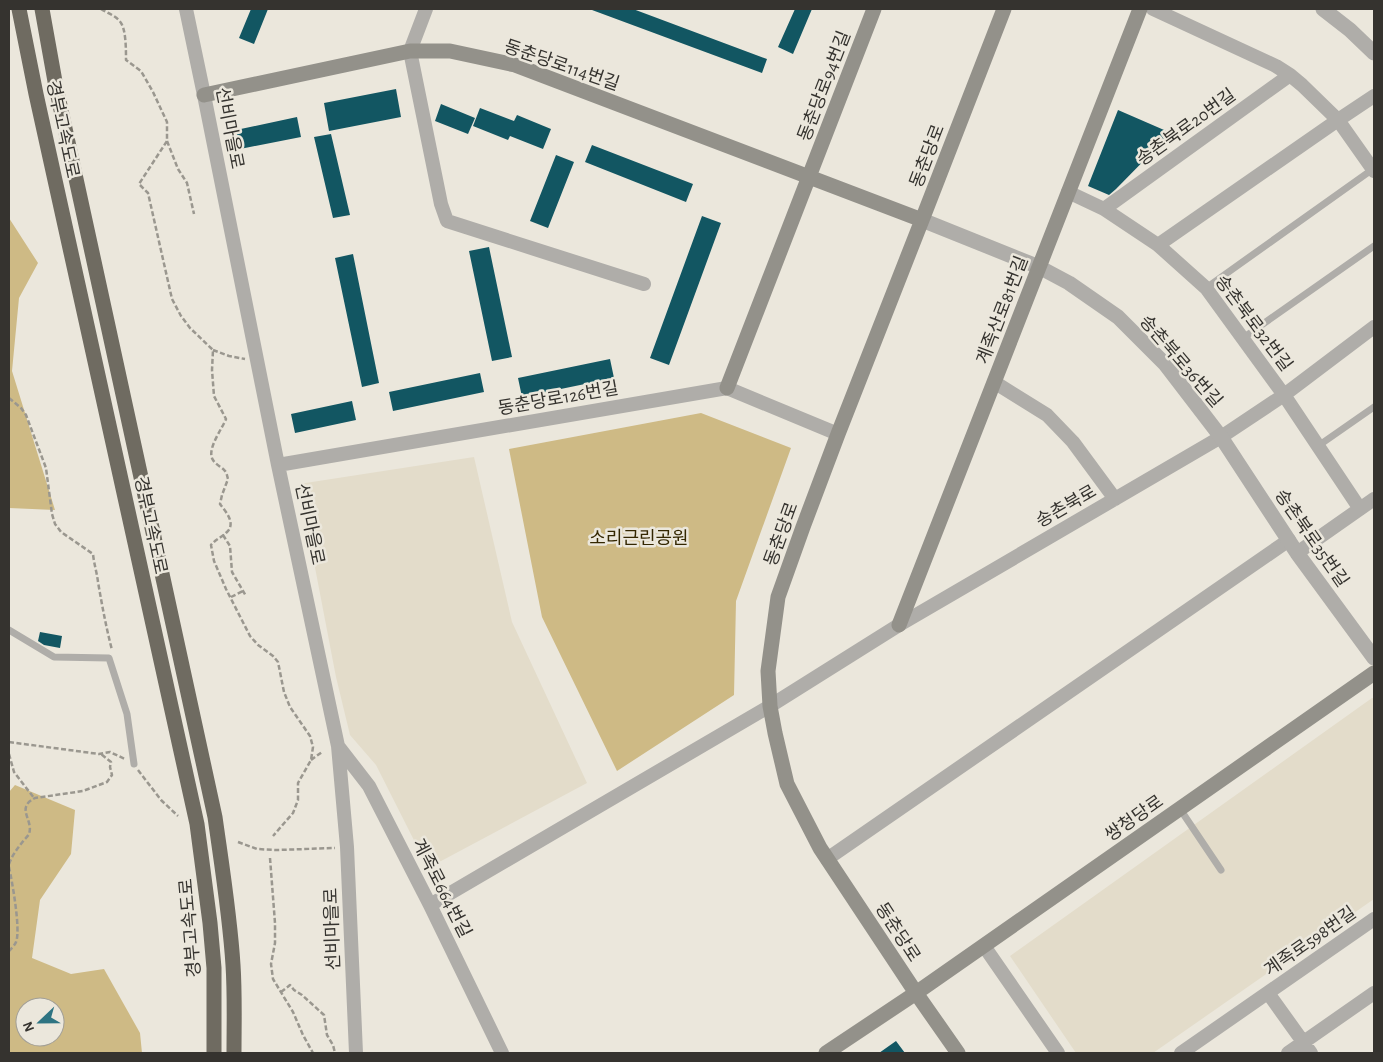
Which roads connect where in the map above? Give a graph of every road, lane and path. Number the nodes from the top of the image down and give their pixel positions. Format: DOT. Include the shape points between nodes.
graph roads {
  1 [pos="19,9"];
  2 [pos="42,9"];
  3 [pos="101,9"];
  4 [pos="186,9"];
  5 [pos="426,9"];
  6 [pos="874,9"];
  7 [pos="1004,9"];
  8 [pos="1140,9"];
  9 [pos="1153,9"];
  10 [pos="1323,9"];
  11 [pos="410,51"];
  12 [pos="1374,53"];
  13 [pos="1290,75"];
  14 [pos="204,95"];
  15 [pos="1374,96"];
  16 [pos="1338,120"];
  17 [pos="167,141"];
  18 [pos="1374,170"];
  19 [pos="809,176"];
  20 [pos="1068,192"];
  21 [pos="1104,208"];
  22 [pos="194,214"];
  23 [pos="922,220"];
  24 [pos="1158,245"];
  25 [pos="1374,246"];
  26 [pos="1039,268"];
  27 [pos="644,284"];
  28 [pos="1206,288"];
  29 [pos="1374,327"];
  30 [pos="1243,338"];
  31 [pos="213,350"];
  32 [pos="248,359"];
  33 [pos="994,382"];
  34 [pos="727,388"];
  35 [pos="1284,395"];
  36 [pos="9,398"];
  37 [pos="1374,407"];
  38 [pos="838,434"];
  39 [pos="1221,437"];
  40 [pos="1318,446"];
  41 [pos="278,465"];
  42 [pos="1115,499"];
  43 [pos="1374,499"];
  44 [pos="1360,509"];
  45 [pos="222,535"];
  46 [pos="1288,540"];
  47 [pos="1297,553"];
  48 [pos="243,591"];
  49 [pos="246,596"];
  50 [pos="230,597"];
  51 [pos="899,625"];
  52 [pos="9,630"];
  53 [pos="109,658"];
  54 [pos="1374,658"];
  55 [pos="1374,673"];
  56 [pos="770,706"];
  57 [pos="9,742"];
  58 [pos="338,746"];
  59 [pos="322,752"];
  60 [pos="9,754"];
  61 [pos="99,754"];
  62 [pos="311,760"];
  63 [pos="134,764"];
  64 [pos="35,798"];
  65 [pos="1180,809"];
  66 [pos="178,816"];
  67 [pos="273,836"];
  68 [pos="238,842"];
  69 [pos="347,847"];
  70 [pos="270,858"];
  71 [pos="827,859"];
  72 [pos="9,866"];
  73 [pos="1222,870"];
  74 [pos="430,905"];
  75 [pos="1374,919"];
  76 [pos="984,946"];
  77 [pos="9,951"];
  78 [pos="280,992"];
  79 [pos="916,993"];
  80 [pos="1268,993"];
  81 [pos="1374,993"];
  82 [pos="1307,1048"];
  83 [pos="214,1053"];
  84 [pos="234,1053"];
  85 [pos="313,1053"];
  86 [pos="335,1053"];
  87 [pos="356,1053"];
  88 [pos="502,1053"];
  89 [pos="826,1053"];
  90 [pos="958,1053"];
  91 [pos="1058,1053"];
  92 [pos="1181,1053"];
  93 [pos="1288,1053"];
  1 -- 83 [label="highway, 경부고속도로" via="197,824 214,968"];
  2 -- 84 [label="highway, 경부고속도로" via="56,87 215,817 233,965"];
  3 -- 17 [label="path" via="121,23 126,60 141,71 153,92 166,122"];
  4 -- 14 [label="street, 선비마을로"];
  5 -- 11 [label="street"];
  6 -- 19 [label="main road, 동춘당로94번길"];
  7 -- 23 [label="main road, 동춘당로"];
  8 -- 20 [label="main road, 계족산로81번길"];
  9 -- 13 [label="street"];
  10 -- 12 [label="street"];
  11 -- 14 [label="main road, 동춘당로114번길"];
  11 -- 19 [label="main road, 동춘당로114번길" via="450,51 515,65"];
  11 -- 27 [label="street" via="447,221"];
  13 -- 16 [label="street"];
  13 -- 21 [label="street, 송촌북로20번길"];
  14 -- 41 [label="street, 선비마을로"];
  15 -- 16 [label="street"];
  16 -- 18 [label="street"];
  16 -- 24 [label="street"];
  17 -- 22 [label="path" via="187,183"];
  17 -- 31 [label="path" via="139,184 148,193 172,299 190,328"];
  18 -- 28 [label="lane"];
  19 -- 23 [label="main road, 동춘당로114번길"];
  19 -- 34 [label="main road"];
  20 -- 21 [label="street, 송촌북로32번길"];
  20 -- 26 [label="main road, 계족산로81번길"];
  21 -- 24 [label="street, 송촌북로32번길"];
  23 -- 26 [label="street, 송촌북로36번길"];
  23 -- 38 [label="main road, 동춘당로"];
  24 -- 28 [label="street, 송촌북로32번길"];
  25 -- 30 [label="lane"];
  26 -- 33 [label="main road, 계족산로81번길"];
  26 -- 39 [label="street, 송촌북로36번길" via="1069,283 1118,317 1165,364"];
  28 -- 30 [label="street, 송촌북로32번길"];
  29 -- 35 [label="street, 송촌북로"];
  30 -- 35 [label="street, 송촌북로32번길"];
  31 -- 32 [label="path"];
  31 -- 45 [label="path" via="214,396 226,419 210,453 212,460 225,470 228,479 220,504 231,520 230,528"];
  33 -- 42 [label="street" via="1047,415"];
  33 -- 51 [label="main road, 계족산로81번길"];
  34 -- 38 [label="street"];
  34 -- 41 [label="street, 동춘당로126번길"];
  35 -- 39 [label="street, 송촌북로"];
  35 -- 40 [label="street, 송촌북로32번길"];
  36 -- 53 [label="path" via="26,415 46,468 55,524 61,532 93,554 112,652"];
  37 -- 40 [label="lane"];
  38 -- 56 [label="main road, 동춘당로" via="778,597 768,671"];
  39 -- 42 [label="street, 송촌북로"];
  39 -- 46 [label="street, 송촌북로35번길"];
  40 -- 44 [label="street, 송촌북로32번길"];
  41 -- 58 [label="street, 선비마을로"];
  42 -- 51 [label="street, 송촌북로"];
  43 -- 44 [label="street"];
  44 -- 47 [label="street"];
  45 -- 48 [label="path" via="230,546 232,572"];
  45 -- 50 [label="path" via="211,545 214,561"];
  46 -- 47 [label="street, 송촌북로35번길"];
  46 -- 71 [label="street"];
  47 -- 54 [label="street, 송촌북로35번길"];
  48 -- 49 [label="path"];
  48 -- 50 [label="path"];
  50 -- 62 [label="path" via="250,636 278,662 290,707 310,736 313,747"];
  51 -- 56 [label="street, 송촌북로"];
  52 -- 53 [label="lane" via="54,657"];
  53 -- 63 [label="lane" via="128,714"];
  55 -- 65 [label="main road, 쌍청당로"];
  56 -- 71 [label="main road, 동춘당로" via="787,784"];
  56 -- 74 [label="street, 송촌북로"];
  57 -- 61 [label="path"];
  58 -- 69 [label="street, 선비마을로"];
  58 -- 74 [label="street, 계족로664번길" via="369,786"];
  59 -- 62 [label="path"];
  60 -- 64 [label="path" via="14,772"];
  61 -- 63 [label="path" via="110,752"];
  61 -- 64 [label="path" via="112,762 112,775 107,782 83,791"];
  62 -- 67 [label="path" via="298,783 298,800 293,813"];
  63 -- 66 [label="path" via="161,800"];
  64 -- 72 [label="path" via="28,801 25,809 29,834"];
  65 -- 73 [label="lane"];
  65 -- 76 [label="main road, 쌍청당로"];
  68 -- 69 [label="path" via="271,850"];
  69 -- 87 [label="street, 선비마을로"];
  70 -- 78 [label="path" via="275,922 271,964 273,979"];
  71 -- 79 [label="main road, 동춘당로"];
  72 -- 77 [label="path" via="18,930 16,942"];
  74 -- 88 [label="street, 계족로664번길"];
  75 -- 80 [label="street, 계족로598번길"];
  76 -- 79 [label="main road, 쌍청당로"];
  76 -- 91 [label="street"];
  78 -- 85 [label="path"];
  78 -- 86 [label="path" via="290,985 324,1015 327,1035"];
  79 -- 89 [label="main road, 쌍청당로"];
  79 -- 90 [label="main road, 동춘당로"];
  80 -- 82 [label="street"];
  80 -- 92 [label="street, 계족로598번길"];
  81 -- 82 [label="street"];
  82 -- 93 [label="street"];
}
